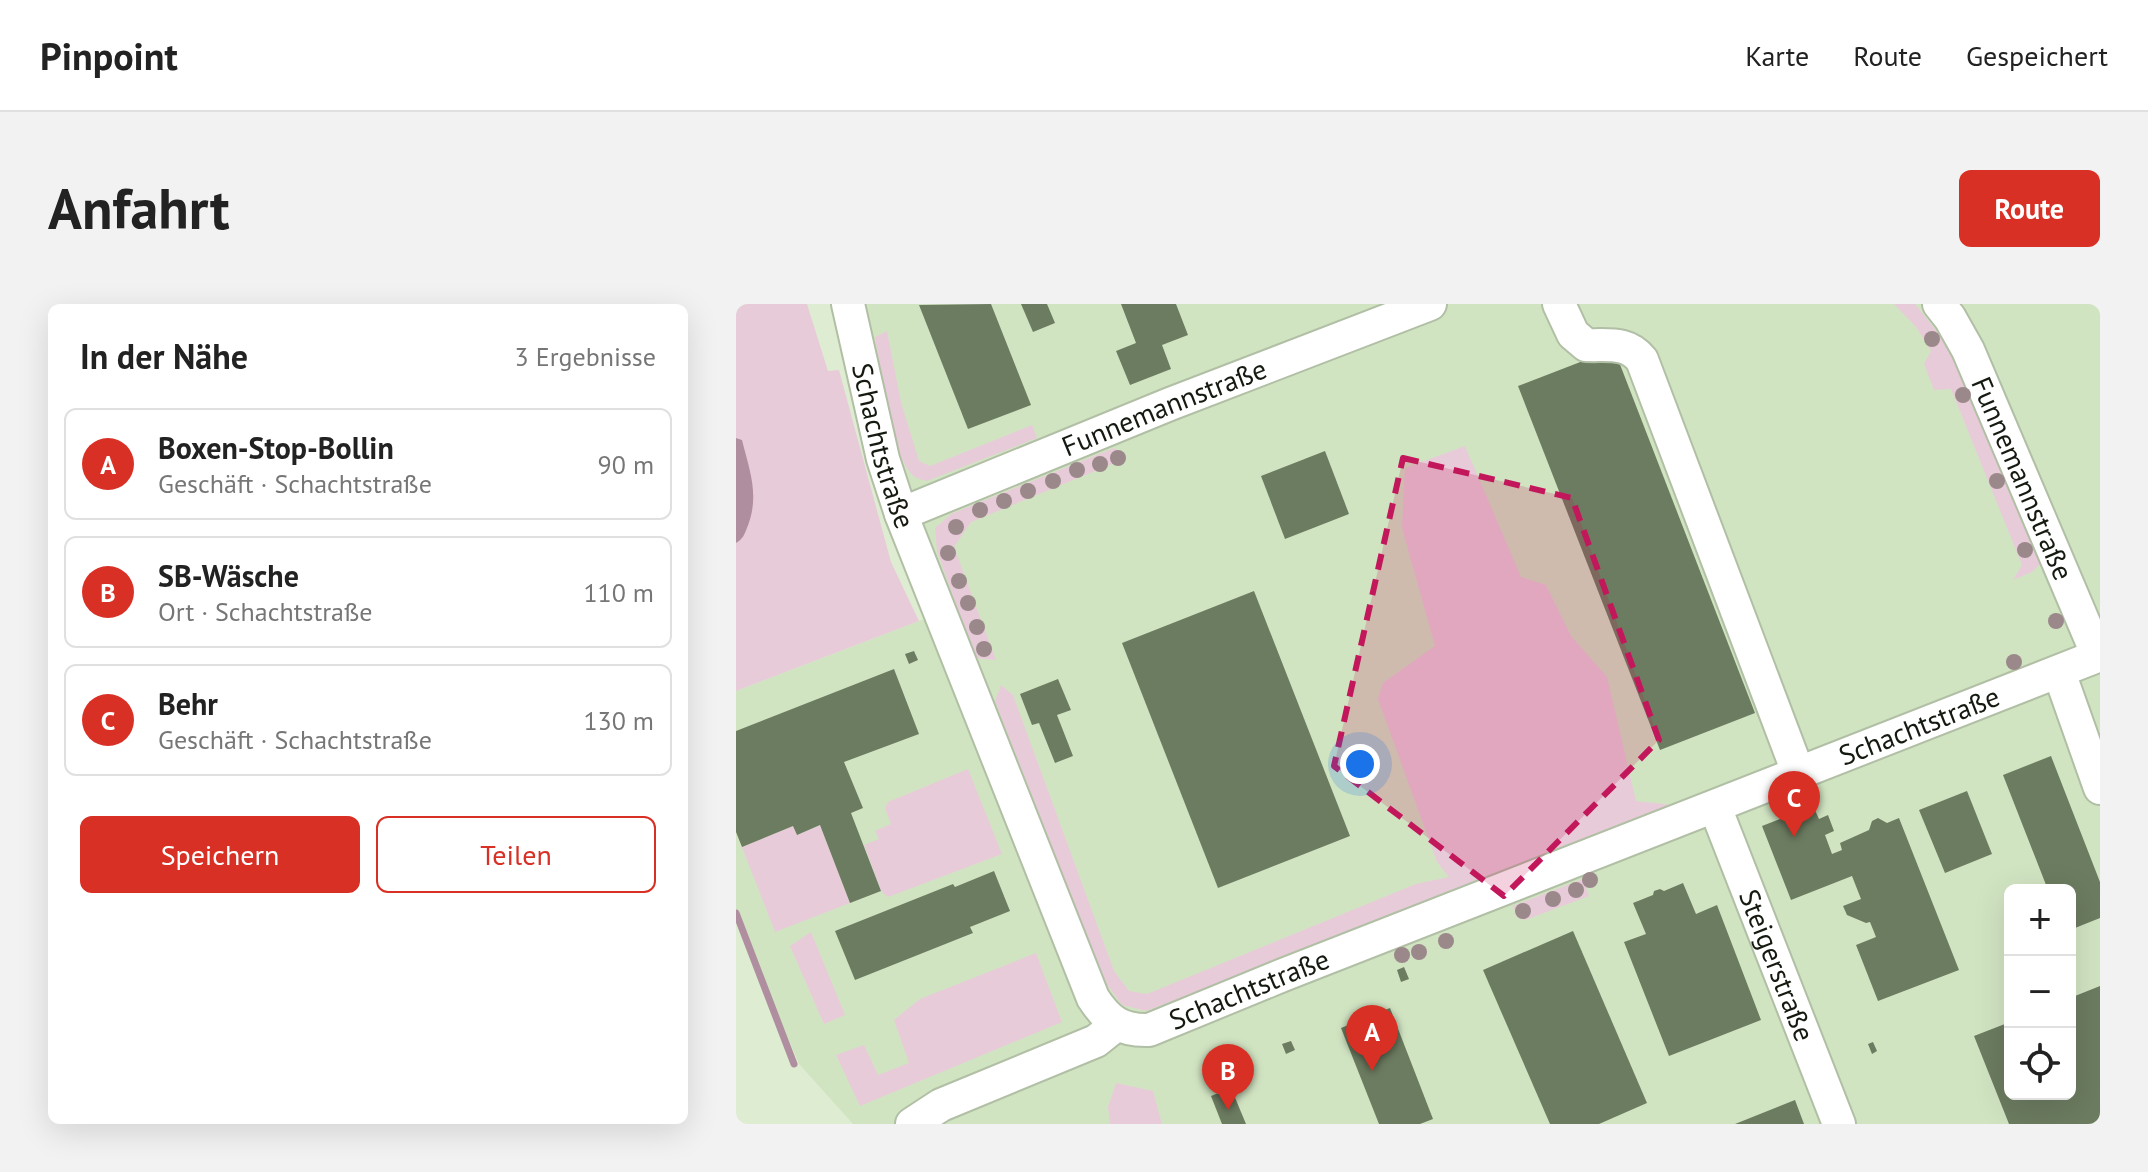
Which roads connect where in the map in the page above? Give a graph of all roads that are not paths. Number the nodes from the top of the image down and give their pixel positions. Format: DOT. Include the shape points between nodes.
graph roads {
  1 [pos="848,304"];
  2 [pos="1430,304"];
  3 [pos="1559,304"];
  4 [pos="1939,304"];
  5 [pos="901,514"];
  6 [pos="2099,656"];
  7 [pos="2059,672"];
  8 [pos="1799,775"];
  9 [pos="2100,788"];
  10 [pos="1715,807"];
  11 [pos="1116,1025"];
  12 [pos="912,1124"];
  13 [pos="1839,1124"];
  1 -- 5 [label="street, Schachtstraße"];
  2 -- 5 [label="street, Funnemannstraße"];
  3 -- 8 [label="street" via="1573,334 1586,345 1622,345 1642,360"];
  4 -- 6 [label="street, Funnemannstraße" via="1968,350"];
  5 -- 11 [label="street, Schachtstraße" via="1093,998"];
  6 -- 7 [label="street, Schachtstraße"];
  7 -- 8 [label="street, Schachtstraße"];
  7 -- 9 [label="street"];
  8 -- 10 [label="street, Schachtstraße"];
  10 -- 11 [label="street, Schachtstraße" via="1149,1030"];
  10 -- 13 [label="street, Steigerstraße"];
  11 -- 12 [label="street" via="1096,1041 941,1105"];
}
